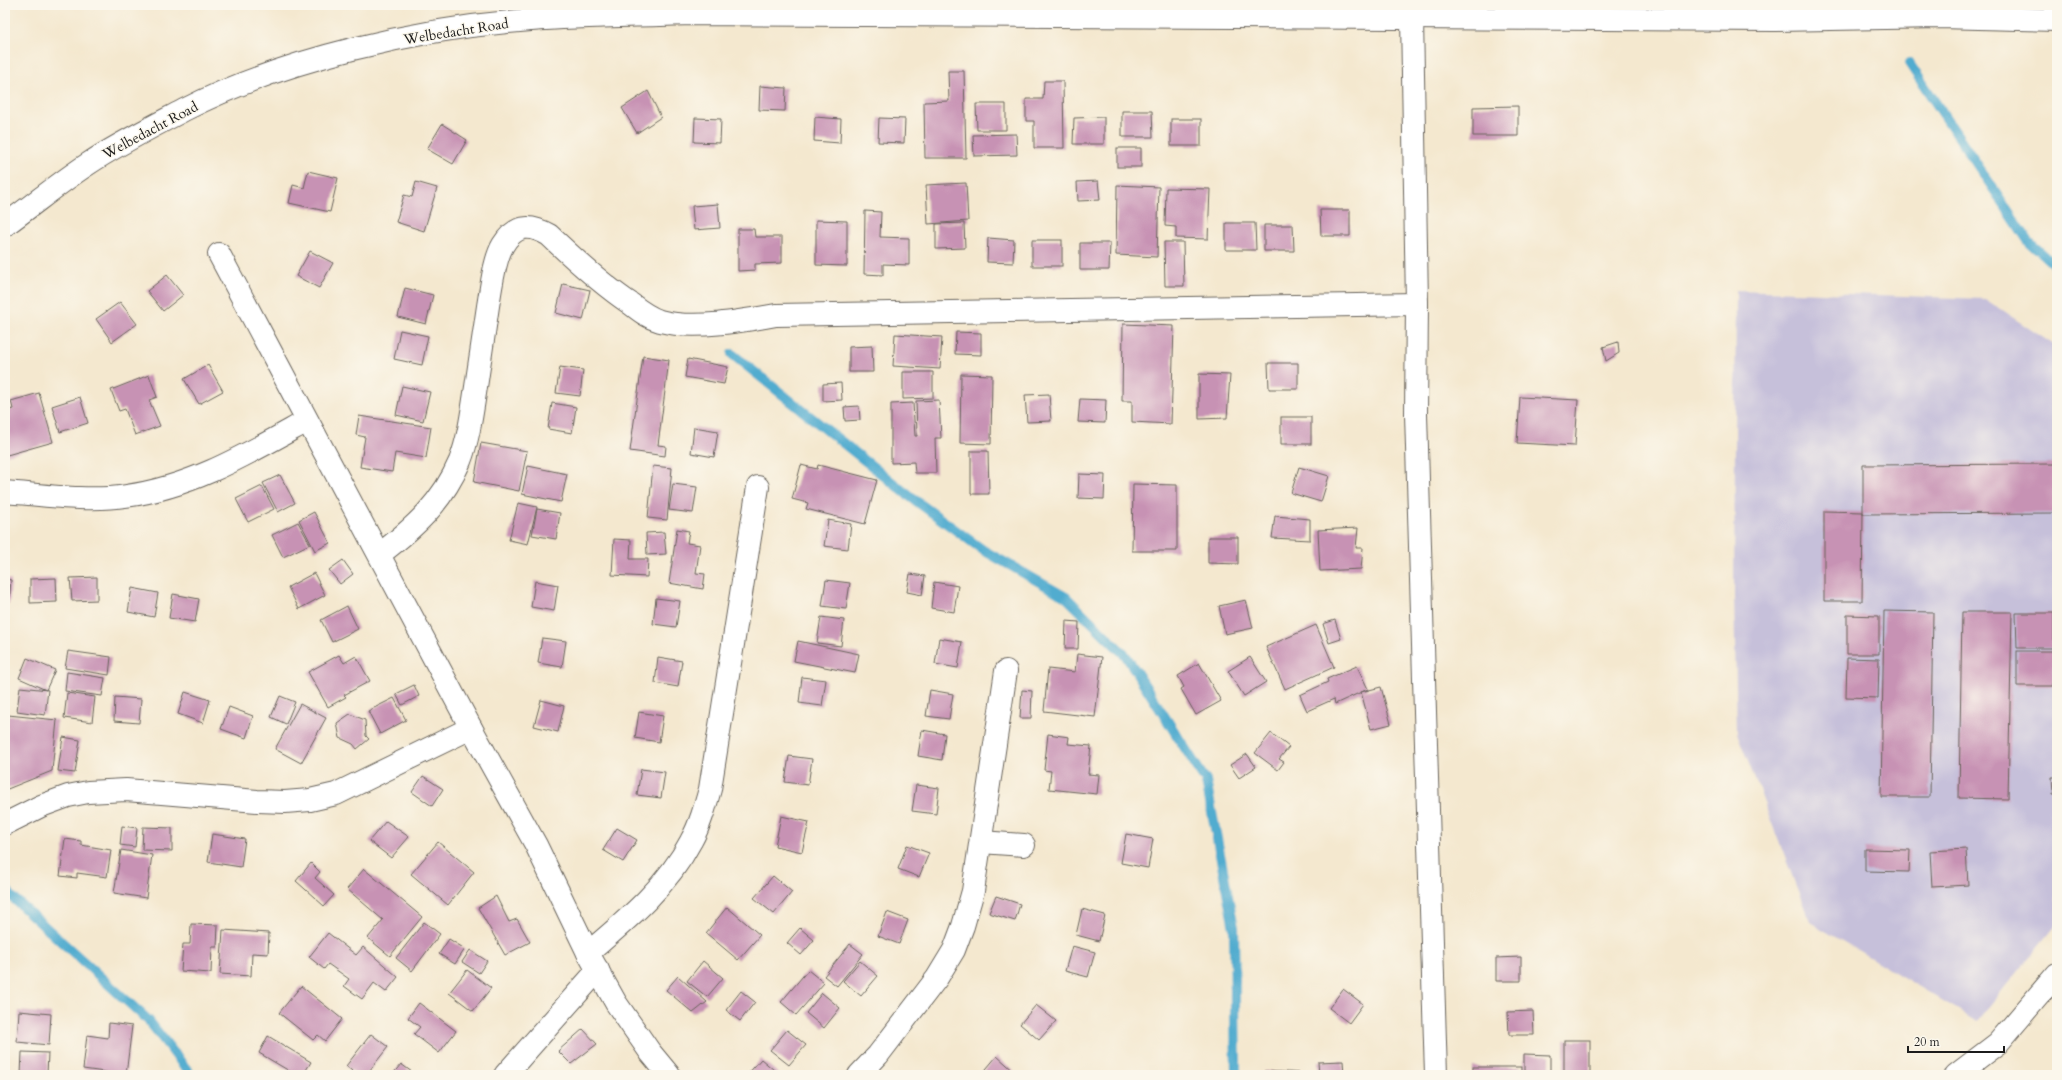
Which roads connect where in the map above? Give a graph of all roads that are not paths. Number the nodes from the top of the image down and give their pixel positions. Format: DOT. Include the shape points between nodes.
graph roads {
  1 [pos="1939,11"];
  2 [pos="1412,17"];
  3 [pos="2057,20"];
  4 [pos="5,225"];
  5 [pos="218,254"];
  6 [pos="1416,304"];
  7 [pos="307,421"];
  8 [pos="758,488"];
  9 [pos="5,492"];
  10 [pos="380,554"];
  11 [pos="1006,671"];
  12 [pos="471,728"];
  13 [pos="5,824"];
  14 [pos="981,842"];
  15 [pos="1024,845"];
  16 [pos="593,961"];
  17 [pos="2057,974"];
  18 [pos="505,1075"];
  19 [pos="669,1075"];
  20 [pos="859,1075"];
  21 [pos="1436,1075"];
  22 [pos="1956,1075"];
  1 -- 2 [label="street, Welbedacht Road" via="1768,20"];
  1 -- 3 [label="street, Welbedacht Road"];
  2 -- 4 [label="street, Welbedacht Road" via="689,14 530,20 441,31 349,51 275,72 227,90 185,110 88,164"];
  2 -- 6 [label="street"];
  5 -- 7 [label="street"];
  6 -- 10 [label="street" via="776,315 738,322 674,324 652,318 642,312 612,292 549,235 537,228 528,227 517,230 500,251 491,288 471,421 459,462 435,505 414,528"];
  6 -- 21 [label="street" via="1416,414"];
  7 -- 9 [label="street" via="231,463 169,488 125,496 88,498"];
  7 -- 10 [label="street"];
  8 -- 16 [label="street" via="711,782 702,816 691,841 671,872"];
  10 -- 12 [label="street"];
  11 -- 14 [label="street"];
  12 -- 13 [label="street" via="336,794 285,802 126,790 88,792 42,806"];
  12 -- 16 [label="street" via="536,845"];
  14 -- 15 [label="street"];
  14 -- 20 [label="street" via="973,891 954,950 937,978 878,1055"];
  16 -- 18 [label="street"];
  16 -- 19 [label="street" via="616,1002"];
  17 -- 22 [label="street" via="1998,1043"];
}
